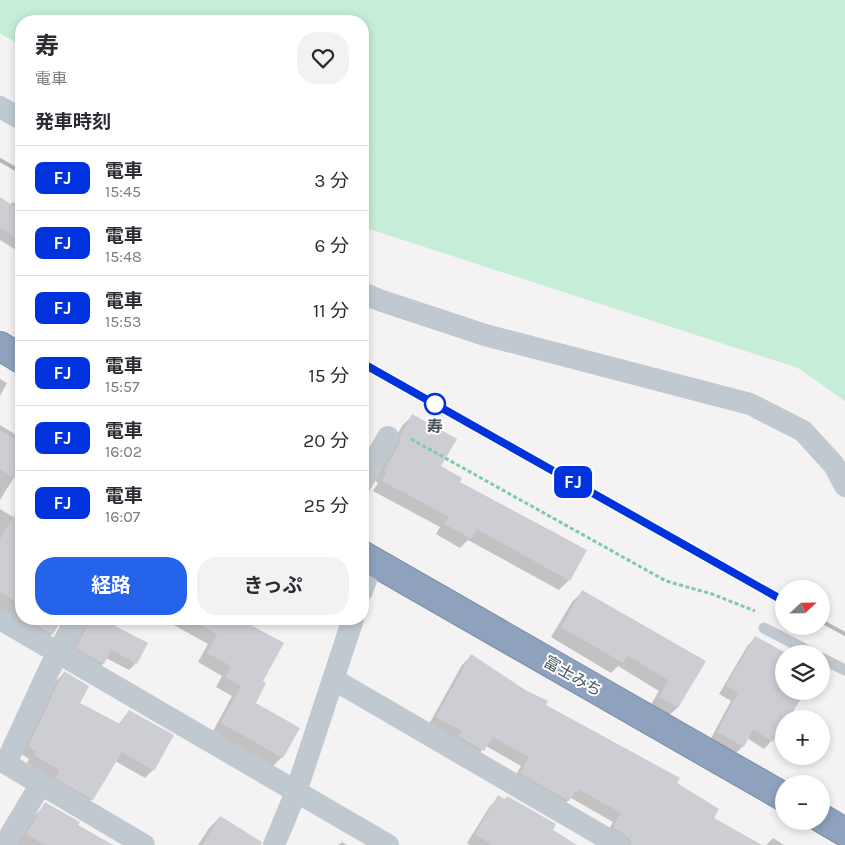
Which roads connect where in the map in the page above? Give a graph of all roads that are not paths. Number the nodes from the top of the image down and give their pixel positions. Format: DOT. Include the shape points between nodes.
graph roads {
  1 [pos="0,107"];
  2 [pos="15,115"];
  3 [pos="369,296"];
  4 [pos="0,346"];
  5 [pos="15,355"];
  6 [pos="388,437"];
  7 [pos="369,470"];
  8 [pos="845,486"];
  9 [pos="369,558"];
  10 [pos="0,619"];
  11 [pos="73,625"];
  12 [pos="351,625"];
  13 [pos="764,628"];
  14 [pos="797,645"];
  15 [pos="58,652"];
  16 [pos="830,662"];
  17 [pos="845,670"];
  18 [pos="333,679"];
  19 [pos="3,761"];
  20 [pos="41,784"];
  21 [pos="296,792"];
  22 [pos="775,792"];
  23 [pos="830,823"];
  24 [pos="845,832"];
  25 [pos="4,845"];
  26 [pos="144,845"];
  27 [pos="274,845"];
  28 [pos="388,845"];
  29 [pos="618,845"];
  1 -- 2 [label="street"];
  3 -- 8 [label="street" via="485,335 750,404 803,431 834,465"];
  4 -- 5 [label="highway"];
  6 -- 7 [label="street"];
  9 -- 22 [label="highway, 富士みち"];
  10 -- 15 [label="street"];
  11 -- 15 [label="street"];
  12 -- 18 [label="street"];
  13 -- 14 [label="lane"];
  15 -- 19 [label="street"];
  15 -- 21 [label="street"];
  16 -- 17 [label="lane"];
  18 -- 21 [label="street"];
  18 -- 29 [label="street"];
  19 -- 20 [label="street"];
  20 -- 25 [label="street"];
  20 -- 26 [label="street"];
  21 -- 27 [label="street"];
  21 -- 28 [label="street"];
  23 -- 24 [label="highway"];
}
